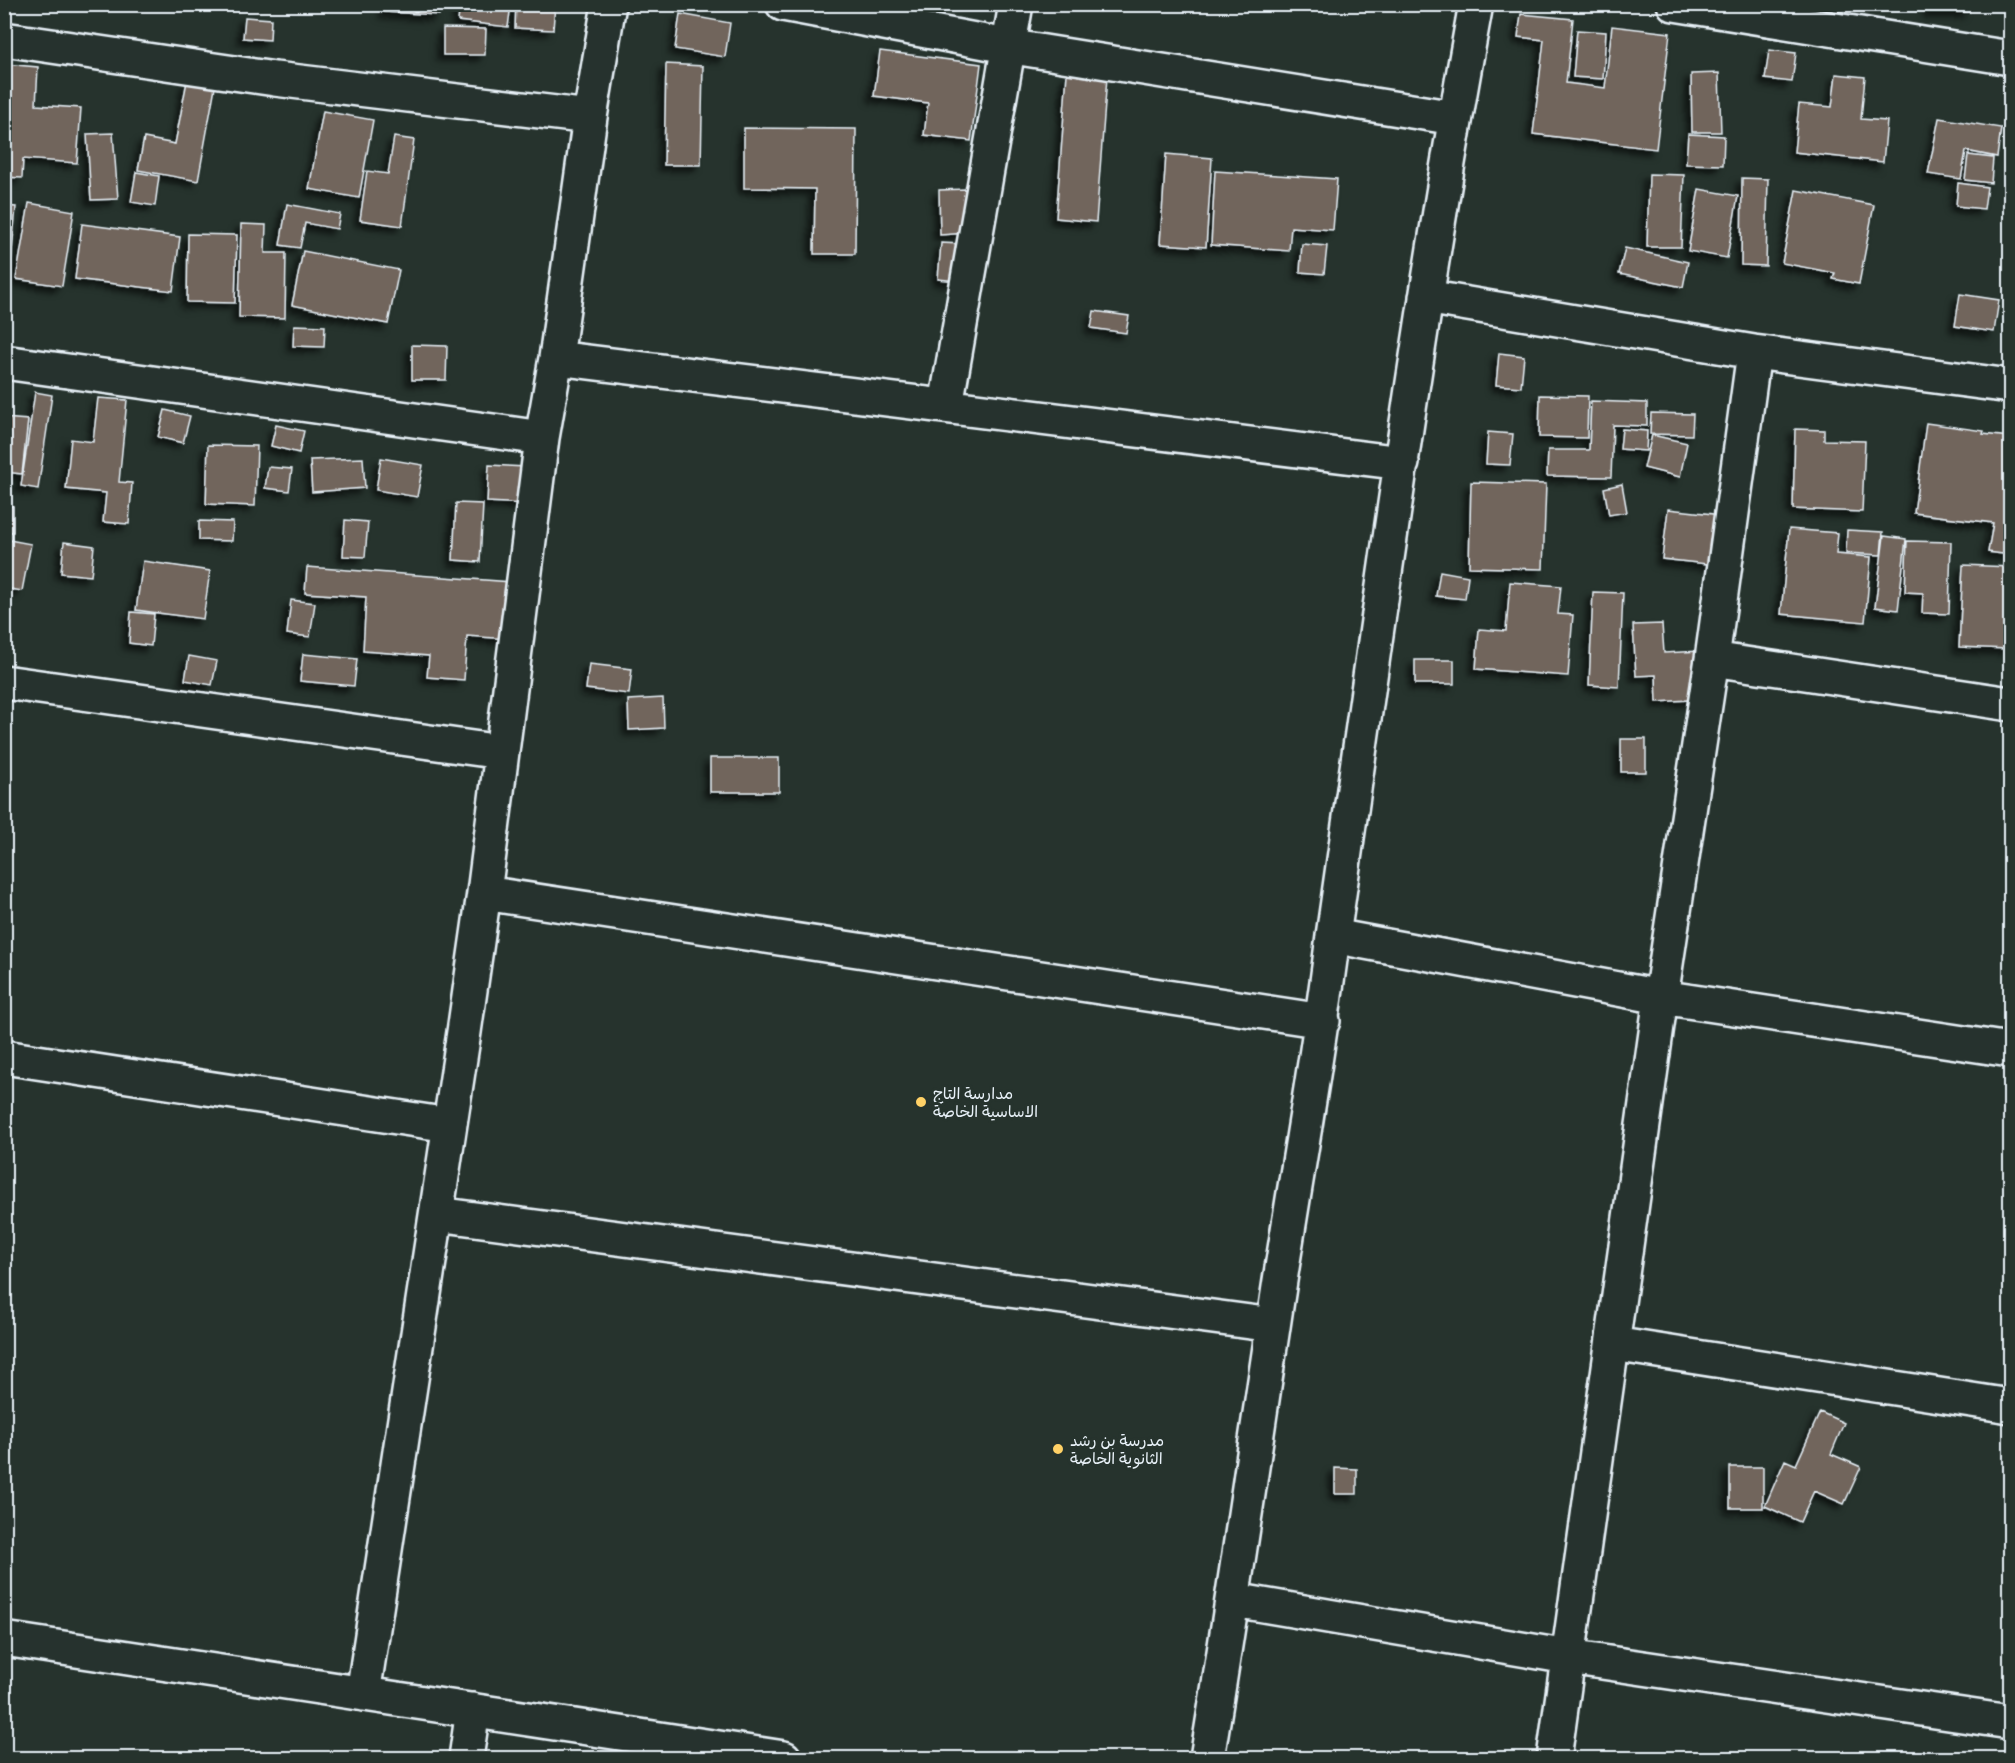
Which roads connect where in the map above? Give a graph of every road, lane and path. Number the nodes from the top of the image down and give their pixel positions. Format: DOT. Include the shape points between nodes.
graph roads {
  1 [pos="609,4"];
  2 [pos="783,4"];
  3 [pos="1016,4"];
  4 [pos="1476,4"];
  5 [pos="1674,4"];
  6 [pos="4,39"];
  7 [pos="1007,46"];
  8 [pos="2010,58"];
  9 [pos="590,117"];
  10 [pos="1455,118"];
  11 [pos="1426,297"];
  12 [pos="1754,352"];
  13 [pos="556,358"];
  14 [pos="4,362"];
  15 [pos="2010,386"];
  16 [pos="946,405"];
  17 [pos="542,438"];
  18 [pos="1402,463"];
  19 [pos="1712,659"];
  20 [pos="4,682"];
  21 [pos="2010,704"];
  22 [pos="501,752"];
  23 [pos="484,893"];
  24 [pos="1333,936"];
  25 [pos="1661,997"];
  26 [pos="1323,1021"];
  27 [pos="2010,1050"];
  28 [pos="4,1057"];
  29 [pos="449,1125"];
  30 [pos="436,1214"];
  31 [pos="1273,1325"];
  32 [pos="1613,1344"];
  33 [pos="2010,1406"];
  34 [pos="1234,1600"];
  35 [pos="4,1639"];
  36 [pos="1568,1657"];
  37 [pos="363,1694"];
  38 [pos="473,1710"];
  39 [pos="2010,1722"];
  40 [pos="466,1758"];
  41 [pos="784,1758"];
  42 [pos="1207,1758"];
  43 [pos="1554,1758"];
  1 -- 9 [label="street"];
  2 -- 7 [label="street"];
  3 -- 7 [label="street"];
  4 -- 10 [label="street"];
  5 -- 8 [label="street"];
  6 -- 9 [label="street" via="275,80"];
  7 -- 10 [label="street"];
  7 -- 16 [label="street"];
  9 -- 13 [label="street"];
  10 -- 11 [label="street"];
  11 -- 12 [label="street"];
  11 -- 18 [label="street"];
  12 -- 15 [label="street"];
  12 -- 19 [label="street"];
  13 -- 16 [label="street"];
  13 -- 17 [label="street"];
  14 -- 17 [label="street"];
  16 -- 18 [label="street"];
  17 -- 22 [label="street"];
  18 -- 24 [label="street"];
  19 -- 21 [label="street"];
  19 -- 25 [label="street"];
  20 -- 22 [label="street"];
  22 -- 23 [label="street"];
  23 -- 26 [label="street"];
  23 -- 29 [label="street"];
  24 -- 25 [label="street"];
  24 -- 26 [label="street"];
  25 -- 27 [label="street"];
  25 -- 32 [label="street"];
  26 -- 31 [label="street"];
  28 -- 29 [label="street"];
  29 -- 30 [label="street"];
  30 -- 31 [label="street"];
  30 -- 37 [label="street"];
  31 -- 34 [label="street"];
  32 -- 33 [label="street"];
  32 -- 36 [label="street"];
  34 -- 36 [label="street"];
  34 -- 42 [label="street"];
  35 -- 37 [label="street"];
  36 -- 39 [label="street"];
  36 -- 43 [label="street"];
  37 -- 38 [label="street"];
  38 -- 40 [label="street"];
  38 -- 41 [label="street"];
}
